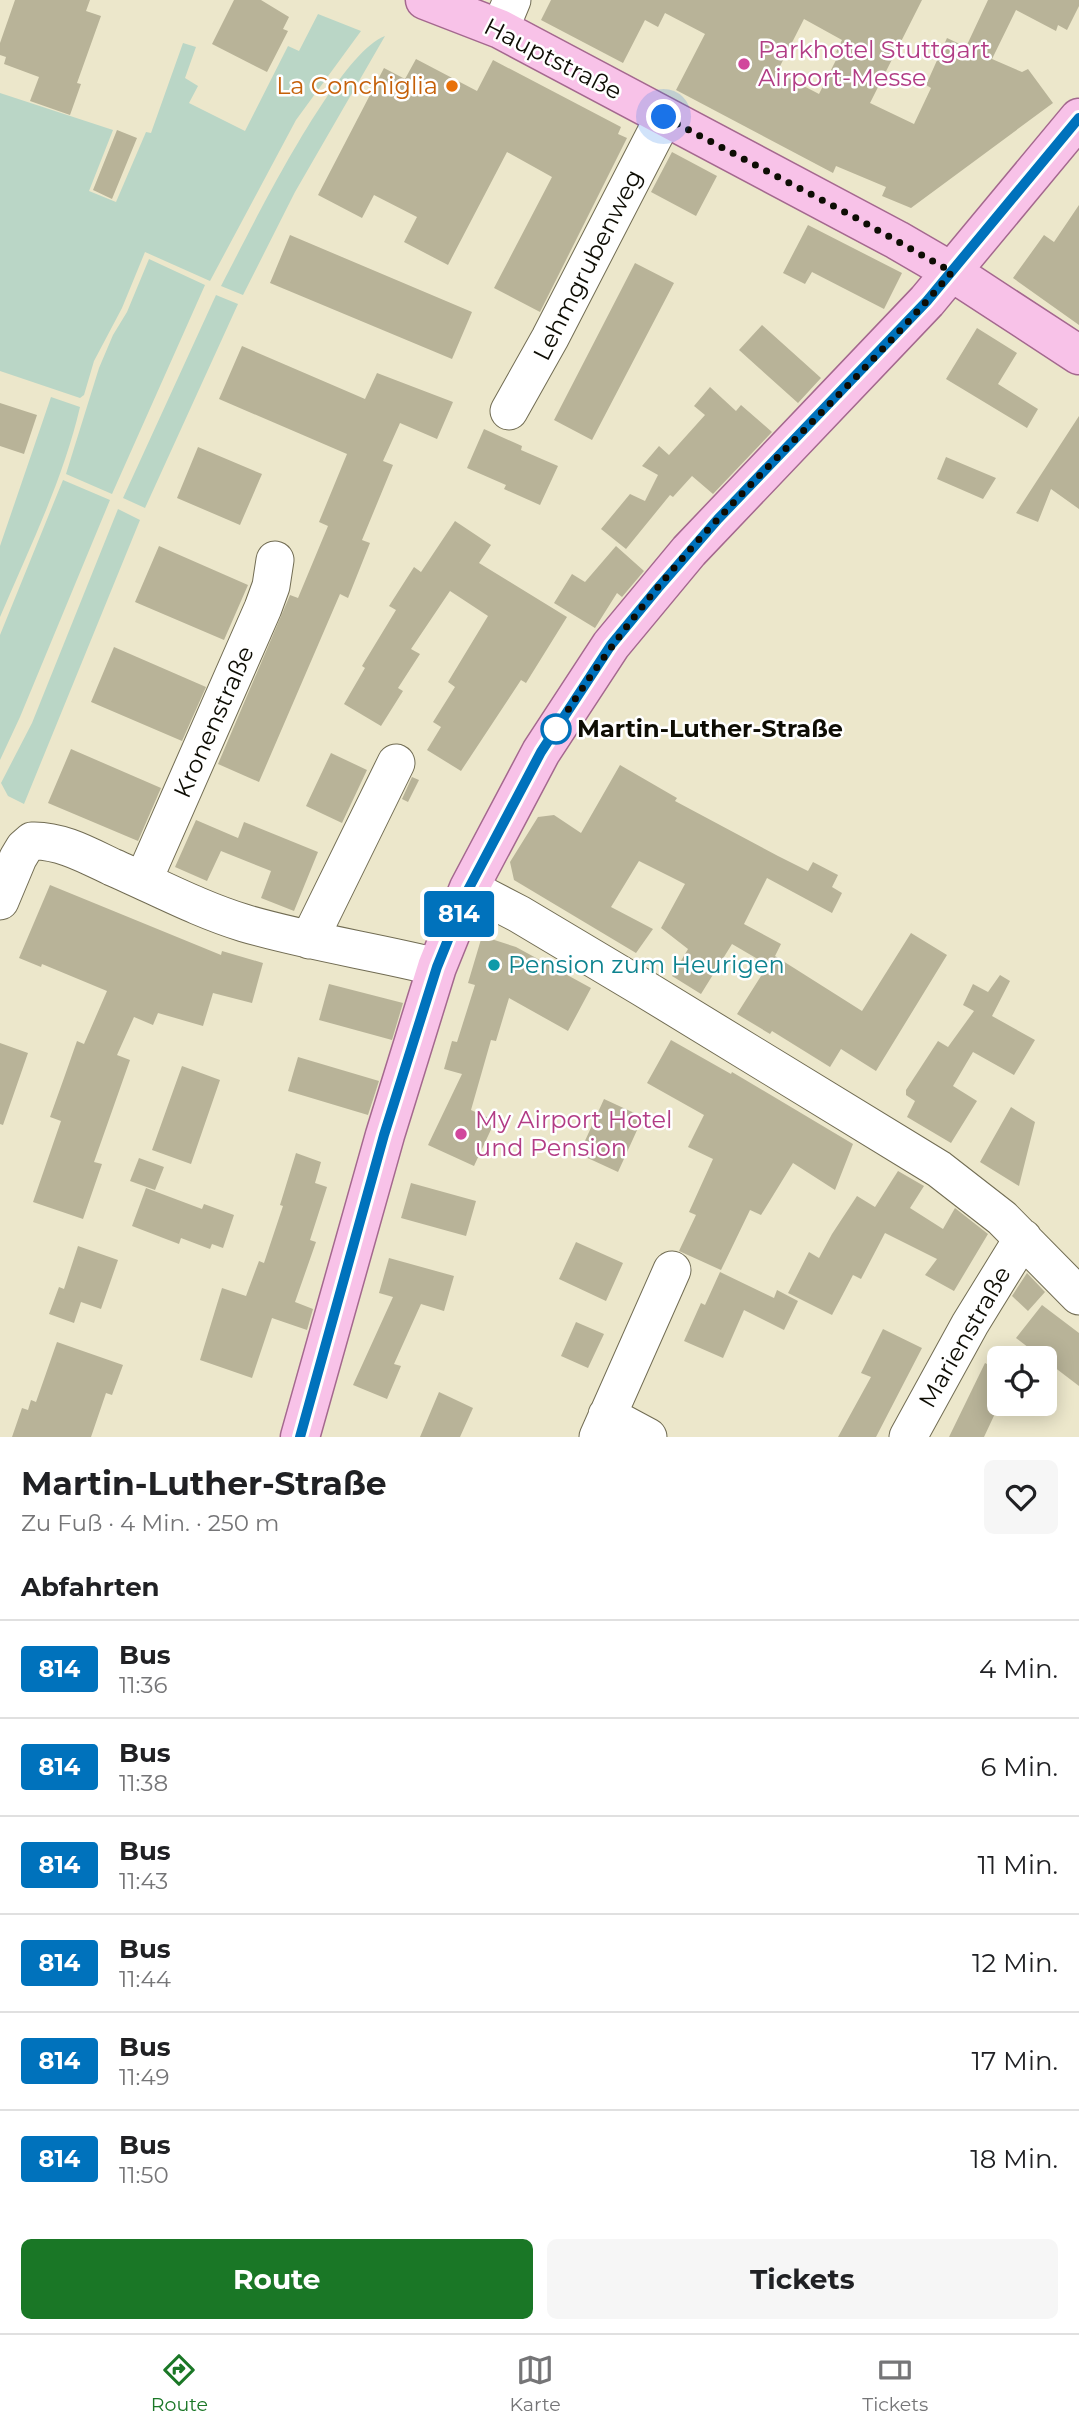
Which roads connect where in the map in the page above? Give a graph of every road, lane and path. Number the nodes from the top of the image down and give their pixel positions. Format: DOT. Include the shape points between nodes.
graph roads {
  1 [pos="425,0"];
  2 [pos="506,14"];
  3 [pos="664,117"];
  4 [pos="1079,118"];
  5 [pos="952,272"];
  6 [pos="1079,355"];
  7 [pos="509,411"];
  8 [pos="275,559"];
  9 [pos="396,762"];
  10 [pos="143,881"];
  11 [pos="469,888"];
  12 [pos="0,901"];
  13 [pos="309,940"];
  14 [pos="437,967"];
  15 [pos="1023,1238"];
  16 [pos="1067,1263"];
  17 [pos="672,1270"];
  18 [pos="1079,1296"];
  19 [pos="602,1426"];
  20 [pos="300,1437"];
  21 [pos="648,1437"];
  22 [pos="908,1437"];
  1 -- 2 [label="main road, Hauptstraße"];
  2 -- 3 [label="main road, Hauptstraße"];
  3 -- 5 [label="main road, Hauptstraße"];
  3 -- 7 [label="street, Lehmgrubenweg"];
  4 -- 5 [label="main road"];
  5 -- 6 [label="main road, Hauptstraße"];
  5 -- 11 [label="main road" via="718,519 611,645 541,752"];
  8 -- 10 [label="street, Kronenstraße" via="263,608"];
  9 -- 13 [label="street"];
  10 -- 12 [label="street" via="53,842 32,841 23,848"];
  10 -- 13 [label="street" via="219,915"];
  11 -- 14 [label="main road"];
  11 -- 15 [label="street" via="866,1124 960,1185"];
  13 -- 14 [label="street"];
  14 -- 20 [label="main road" via="384,1135"];
  15 -- 16 [label="street"];
  15 -- 22 [label="street, Marienstraße"];
  16 -- 18 [label="street"];
  17 -- 19 [label="street"];
  19 -- 21 [label="street"];
}
